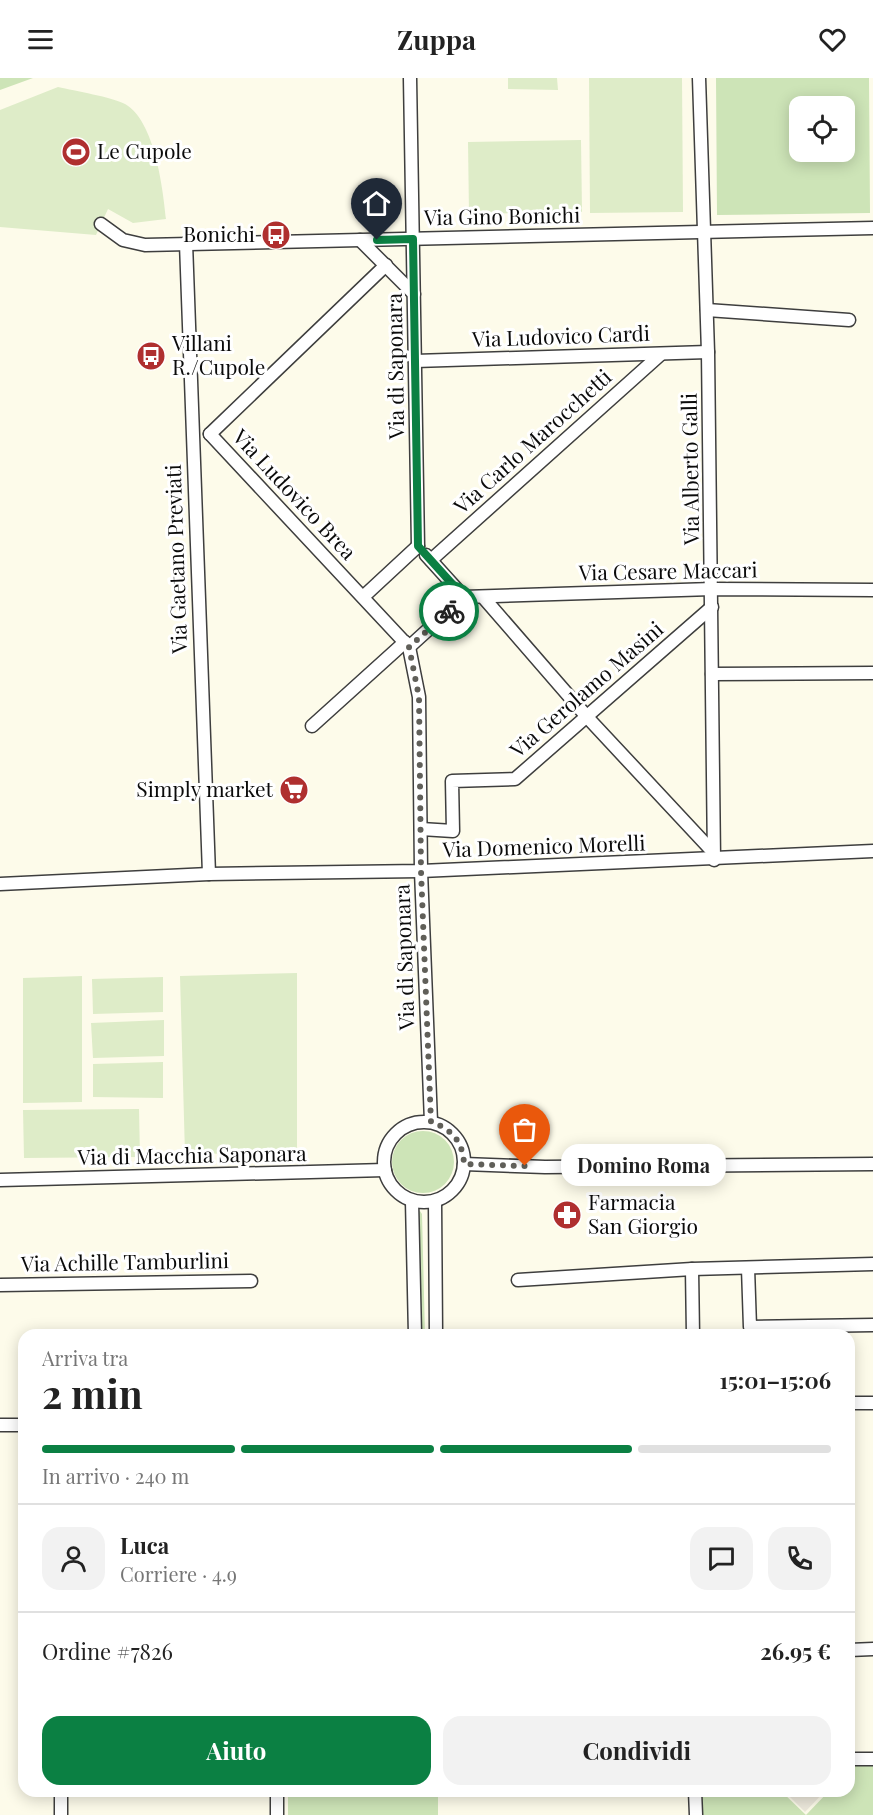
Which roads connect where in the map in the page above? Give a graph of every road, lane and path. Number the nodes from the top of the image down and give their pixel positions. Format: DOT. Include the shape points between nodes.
graph roads {
  1 [pos="410,78"];
  2 [pos="699,78"];
  3 [pos="101,224"];
  4 [pos="873,228"];
  5 [pos="704,231"];
  6 [pos="413,239"];
  7 [pos="360,240"];
  8 [pos="186,243"];
  9 [pos="386,266"];
  10 [pos="414,294"];
  11 [pos="707,310"];
  12 [pos="849,320"];
  13 [pos="708,352"];
  14 [pos="661,354"];
  15 [pos="415,361"];
  16 [pos="210,434"];
  17 [pos="191,435"];
  18 [pos="418,546"];
  19 [pos="431,560"];
  20 [pos="712,589"];
  21 [pos="873,590"];
  22 [pos="363,597"];
  23 [pos="464,597"];
  24 [pos="483,597"];
  25 [pos="712,607"];
  26 [pos="407,645"];
  27 [pos="873,673"];
  28 [pos="712,674"];
  29 [pos="588,718"];
  30 [pos="312,726"];
  31 [pos="421,829"];
  32 [pos="873,851"];
  33 [pos="714,856"];
  34 [pos="421,871"];
  35 [pos="209,874"];
  36 [pos="0,884"];
  37 [pos="431,1122"];
  38 [pos="464,1164"];
  39 [pos="873,1164"];
  40 [pos="385,1170"];
  41 [pos="0,1180"];
  42 [pos="412,1201"];
  43 [pos="435,1201"];
  44 [pos="873,1264"];
  45 [pos="748,1268"];
  46 [pos="692,1269"];
  47 [pos="518,1280"];
  48 [pos="250,1281"];
  49 [pos="0,1285"];
  50 [pos="873,1326"];
  51 [pos="415,1329"];
  52 [pos="436,1329"];
  53 [pos="693,1329"];
  54 [pos="873,1402"];
  55 [pos="855,1403"];
  56 [pos="0,1425"];
  57 [pos="18,1425"];
  58 [pos="873,1649"];
  59 [pos="855,1650"];
  60 [pos="855,1759"];
  61 [pos="873,1759"];
  62 [pos="60,1797"];
  63 [pos="277,1797"];
  64 [pos="695,1797"];
  65 [pos="61,1815"];
  66 [pos="277,1815"];
  67 [pos="696,1815"];
  1 -- 6 [label="street, Via di Saponara"];
  2 -- 5 [label="street, Via Alberto Galli"];
  3 -- 8 [label="street, Via Gino Bonichi" via="133,243"];
  4 -- 5 [label="street, Via Gino Bonichi"];
  5 -- 6 [label="street, Via Gino Bonichi"];
  5 -- 11 [label="street, Via Alberto Galli"];
  6 -- 7 [label="street, Via Gino Bonichi"];
  6 -- 10 [label="street, Via di Saponara"];
  7 -- 8 [label="street, Via Gino Bonichi"];
  7 -- 9 [label="street"];
  8 -- 17 [label="street, Via Gaetano Previati"];
  9 -- 10 [label="street"];
  9 -- 16 [label="street"];
  10 -- 15 [label="street, Via di Saponara"];
  11 -- 12 [label="street"];
  11 -- 13 [label="street, Via Alberto Galli"];
  13 -- 14 [label="street, Via Ludovico Cardi"];
  13 -- 20 [label="street, Via Alberto Galli"];
  14 -- 15 [label="street, Via Ludovico Cardi"];
  14 -- 19 [label="street, Via Carlo Marocchetti"];
  15 -- 18 [label="street, Via di Saponara"];
  16 -- 17 [label="street, Via Ludovico Brea"];
  16 -- 22 [label="street, Via Ludovico Brea"];
  17 -- 35 [label="street, Via Gaetano Previati"];
  18 -- 19 [label="street"];
  18 -- 22 [label="street"];
  19 -- 23 [label="street"];
  20 -- 21 [label="street, Via Cesare Maccari"];
  20 -- 24 [label="street, Via Cesare Maccari"];
  20 -- 25 [label="street, Via Alberto Galli"];
  22 -- 26 [label="street, Via Ludovico Brea"];
  23 -- 24 [label="street, Via Cesare Maccari"];
  23 -- 26 [label="street"];
  24 -- 29 [label="street"];
  25 -- 28 [label="street, Via Alberto Galli"];
  25 -- 29 [label="street, Via Gerolamo Masini"];
  26 -- 30 [label="street"];
  26 -- 31 [label="street, Via di Saponara" via="419,697"];
  27 -- 28 [label="street"];
  28 -- 33 [label="street, Via Alberto Galli"];
  29 -- 31 [label="street, Via Gerolamo Masini" via="515,779 452,781 453,831"];
  29 -- 33 [label="street"];
  31 -- 34 [label="street, Via di Saponara"];
  32 -- 33 [label="street, Via Domenico Morelli"];
  33 -- 34 [label="street, Via Domenico Morelli"];
  34 -- 35 [label="street, Via Domenico Morelli"];
  34 -- 37 [label="street, Via di Saponara"];
  35 -- 36 [label="street, Via Domenico Morelli"];
  37 -- 38 [label="street" via="452,1133 463,1153"];
  37 -- 40 [label="street" via="418,1122 395,1134 386,1151"];
  38 -- 39 [label="street"];
  38 -- 43 [label="street" via="455,1187"];
  40 -- 41 [label="street, Via di Macchia Saponara"];
  40 -- 42 [label="street" via="394,1189"];
  42 -- 43 [label="street"];
  42 -- 51 [label="street"];
  43 -- 52 [label="street"];
  44 -- 45 [label="street"];
  45 -- 46 [label="street"];
  45 -- 50 [label="street" via="750,1327"];
  46 -- 47 [label="street"];
  46 -- 53 [label="street"];
  48 -- 49 [label="street, Via Achille Tamburlini"];
  54 -- 55 [label="street"];
  56 -- 57 [label="street"];
  58 -- 59 [label="street"];
  60 -- 61 [label="street"];
  62 -- 65 [label="street"];
  63 -- 66 [label="street"];
  64 -- 67 [label="street"];
}
